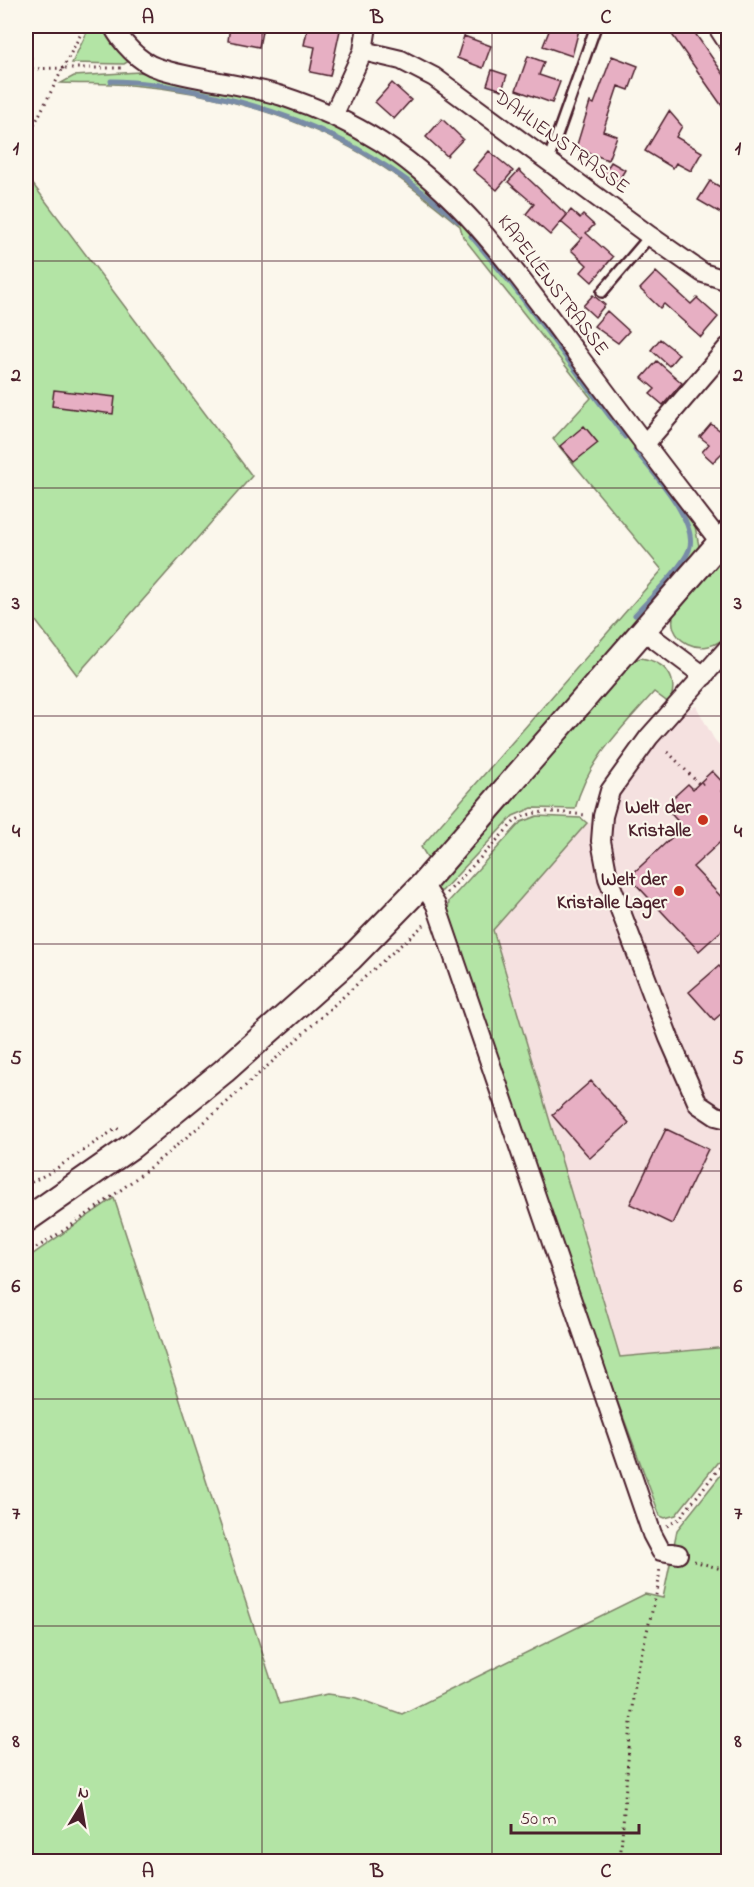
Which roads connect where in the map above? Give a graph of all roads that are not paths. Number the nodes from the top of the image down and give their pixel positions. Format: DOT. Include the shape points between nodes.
graph roads {
  1 [pos="113,26"];
  2 [pos="367,26"];
  3 [pos="596,26"];
  4 [pos="717,26"];
  5 [pos="729,43"];
  6 [pos="363,51"];
  7 [pos="333,116"];
  8 [pos="548,161"];
  9 [pos="650,236"];
  10 [pos="729,281"];
  11 [pos="602,292"];
  12 [pos="729,347"];
  13 [pos="645,445"];
  14 [pos="724,538"];
  15 [pos="644,631"];
  16 [pos="729,648"];
  17 [pos="704,676"];
  18 [pos="423,884"];
  19 [pos="729,1119"];
  20 [pos="26,1221"];
  21 [pos="669,1553"];
  1 -- 7 [label="street, KAPELLENSTRASSE" via="134,53 156,68 282,96"];
  2 -- 6 [label="street"];
  3 -- 8 [label="lane"];
  4 -- 5 [label="street"];
  6 -- 7 [label="street"];
  6 -- 8 [label="street, DAHLIENSTRASSE" via="401,60 434,77"];
  7 -- 13 [label="street, KAPELLENSTRASSE" via="424,173 474,221 510,262"];
  8 -- 9 [label="street, DAHLIENSTRASSE"];
  9 -- 10 [label="street, DAHLIENSTRASSE" via="704,273"];
  9 -- 11 [label="lane"];
  12 -- 13 [label="street"];
  13 -- 14 [label="street, KAPELLENSTRASSE"];
  14 -- 15 [label="street"];
  15 -- 17 [label="street"];
  15 -- 18 [label="street"];
  16 -- 17 [label="street"];
  17 -- 19 [label="street" via="610,790 601,841 608,878 698,1104"];
  18 -- 20 [label="street" via="351,958 224,1071 132,1146"];
  18 -- 21 [label="street" via="436,905 652,1534"];
}
